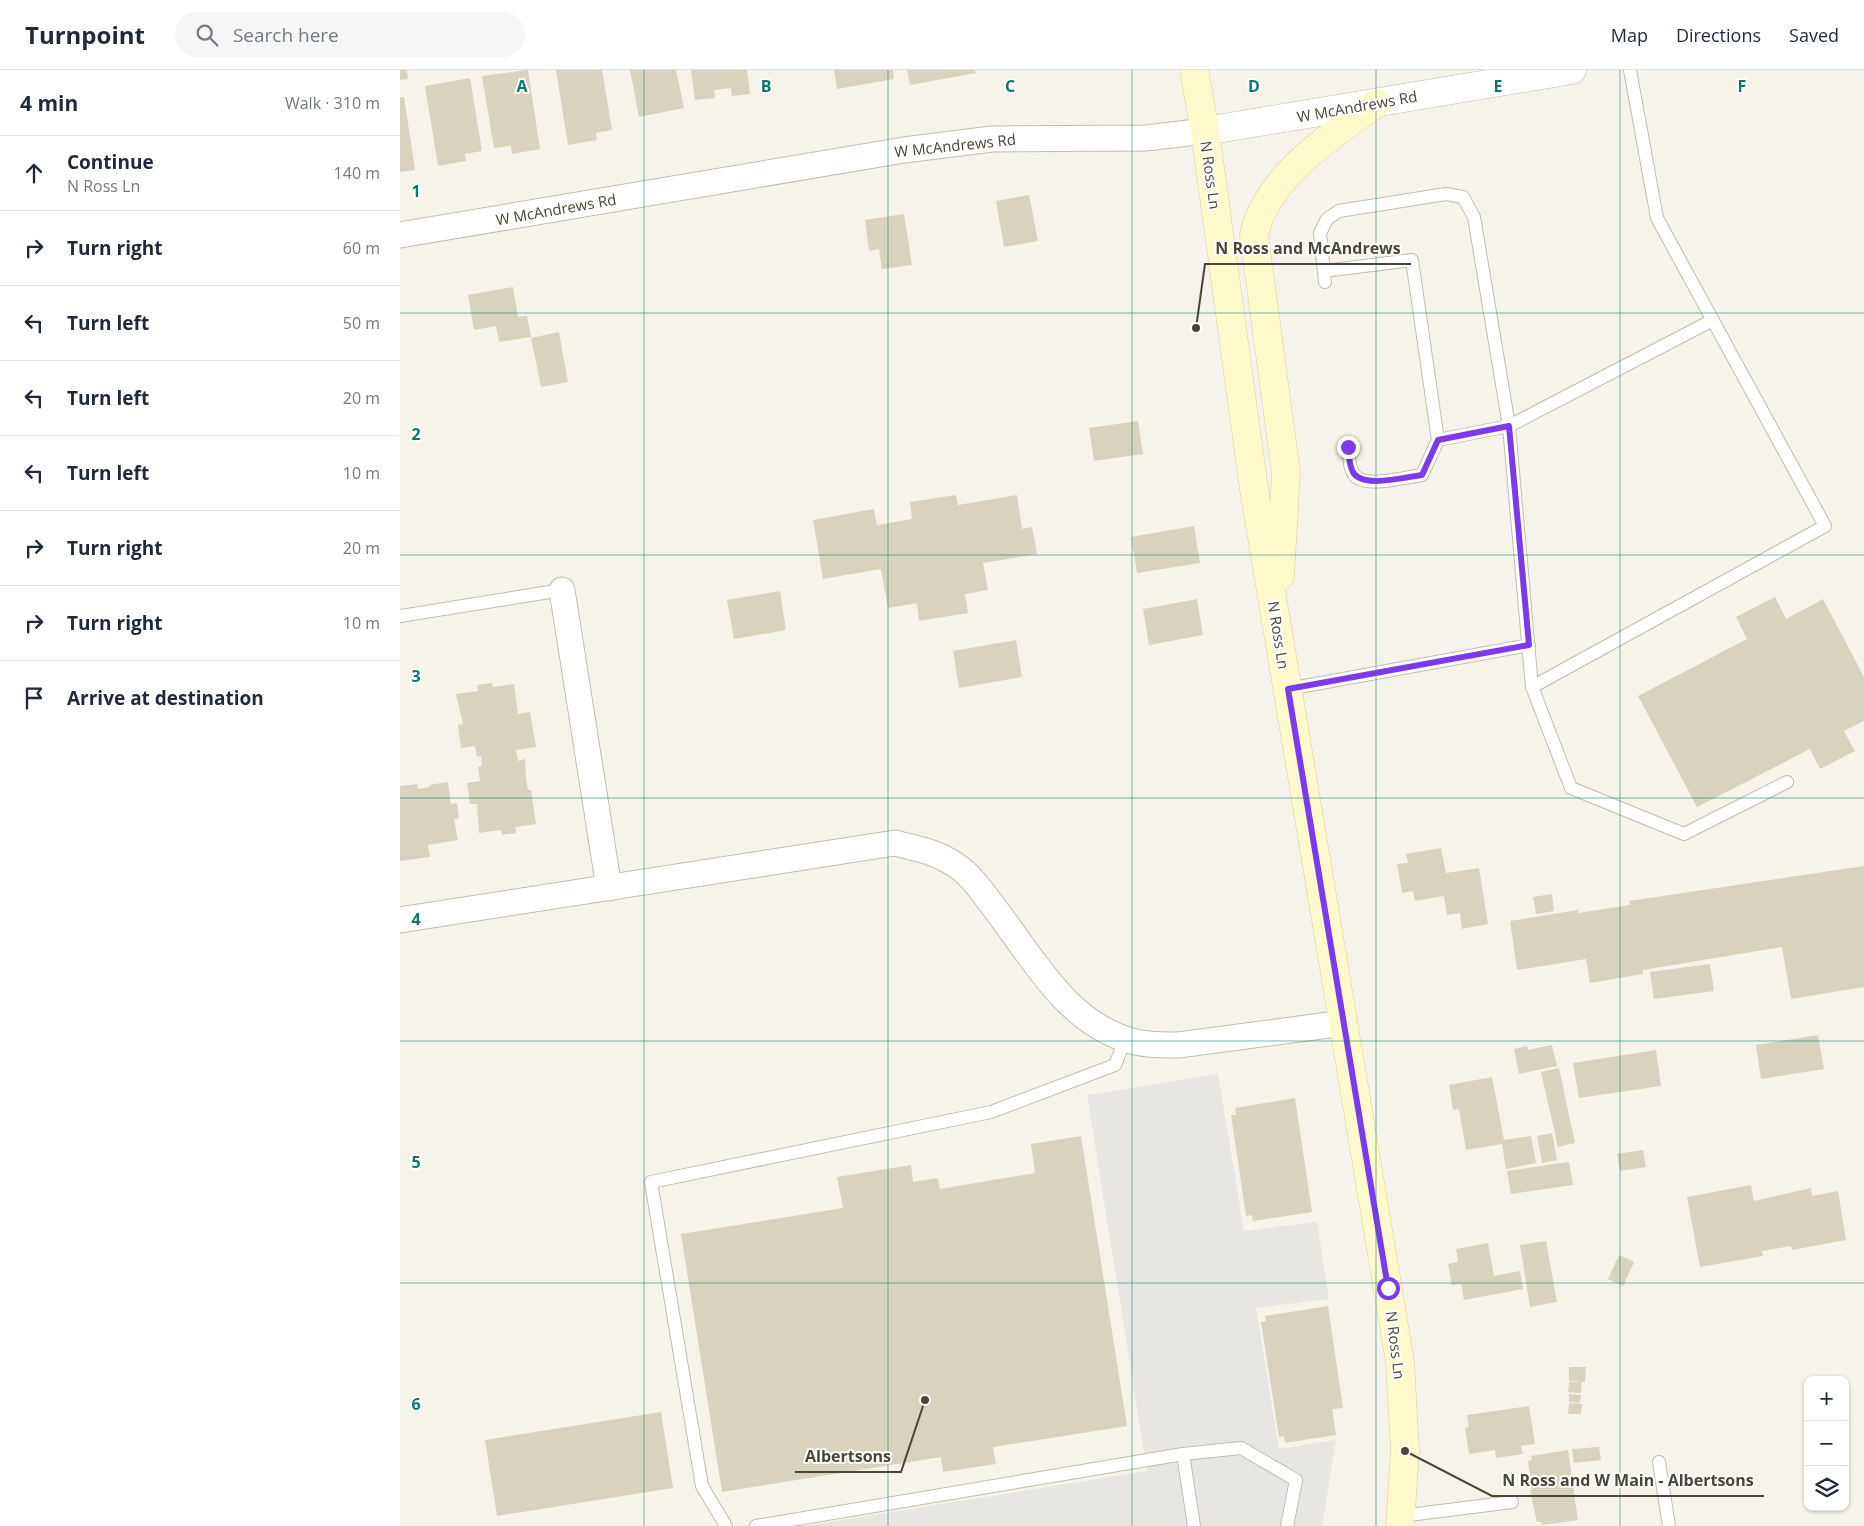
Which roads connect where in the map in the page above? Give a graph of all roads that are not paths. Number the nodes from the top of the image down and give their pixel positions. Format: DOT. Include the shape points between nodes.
graph roads {
  1 [pos="1194,70"];
  2 [pos="1572,70"];
  3 [pos="1630,70"];
  4 [pos="1377,103"];
  5 [pos="1205,131"];
  6 [pos="400,235"];
  7 [pos="1712,320"];
  8 [pos="1509,426"];
  9 [pos="1438,440"];
  10 [pos="1348,447"];
  11 [pos="562,590"];
  12 [pos="400,616"];
  13 [pos="1278,625"];
  14 [pos="1529,645"];
  15 [pos="1532,687"];
  16 [pos="1288,689"];
  17 [pos="1787,782"];
  18 [pos="609,888"];
  19 [pos="400,920"];
  20 [pos="1344,1024"];
  21 [pos="1125,1040"];
  22 [pos="1182,1454"];
  23 [pos="1658,1462"];
  24 [pos="1512,1502"];
  25 [pos="1400,1521"];
  26 [pos="726,1526"];
  27 [pos="756,1526"];
  28 [pos="1194,1526"];
  29 [pos="1287,1526"];
  30 [pos="1669,1526"];
  1 -- 5 [label="main road, N Ross Ln"];
  2 -- 4 [label="street, W McAndrews Rd"];
  3 -- 7 [label="lane" via="1657,218"];
  4 -- 5 [label="street, W McAndrews Rd"];
  4 -- 13 [label="main road" via="1311,152 1289,174 1257,220 1254,235 1286,473"];
  5 -- 6 [label="street, W McAndrews Rd" via="1146,138 992,139 904,150"];
  5 -- 13 [label="main road, N Ross Ln" via="1254,489"];
  7 -- 8 [label="lane"];
  7 -- 15 [label="lane" via="1825,526"];
  8 -- 9 [label="lane"];
  8 -- 9 [label="lane" via="1474,217 1464,197 1446,194 1339,211 1327,219 1320,233 1325,277 1412,260"];
  8 -- 14 [label="lane"];
  9 -- 10 [label="lane" via="1422,475 1373,482 1361,480 1352,472"];
  11 -- 12 [label="lane"];
  11 -- 18 [label="street"];
  13 -- 16 [label="main road, N Ross Ln"];
  14 -- 15 [label="lane"];
  14 -- 16 [label="lane"];
  15 -- 17 [label="lane" via="1571,788 1684,834"];
  16 -- 20 [label="main road, N Ross Ln"];
  18 -- 19 [label="street"];
  18 -- 21 [label="street" via="864,846 895,844 923,850 950,861 972,879 1053,986 1077,1012"];
  20 -- 21 [label="street" via="1178,1045"];
  20 -- 25 [label="main road, N Ross Ln" via="1400,1362 1405,1451"];
  21 -- 26 [label="lane" via="1115,1065 991,1112 651,1182 702,1486"];
  22 -- 27 [label="lane"];
  22 -- 28 [label="lane"];
  22 -- 29 [label="lane" via="1241,1448 1296,1480"];
  23 -- 30 [label="lane"];
  24 -- 25 [label="lane"];
}
